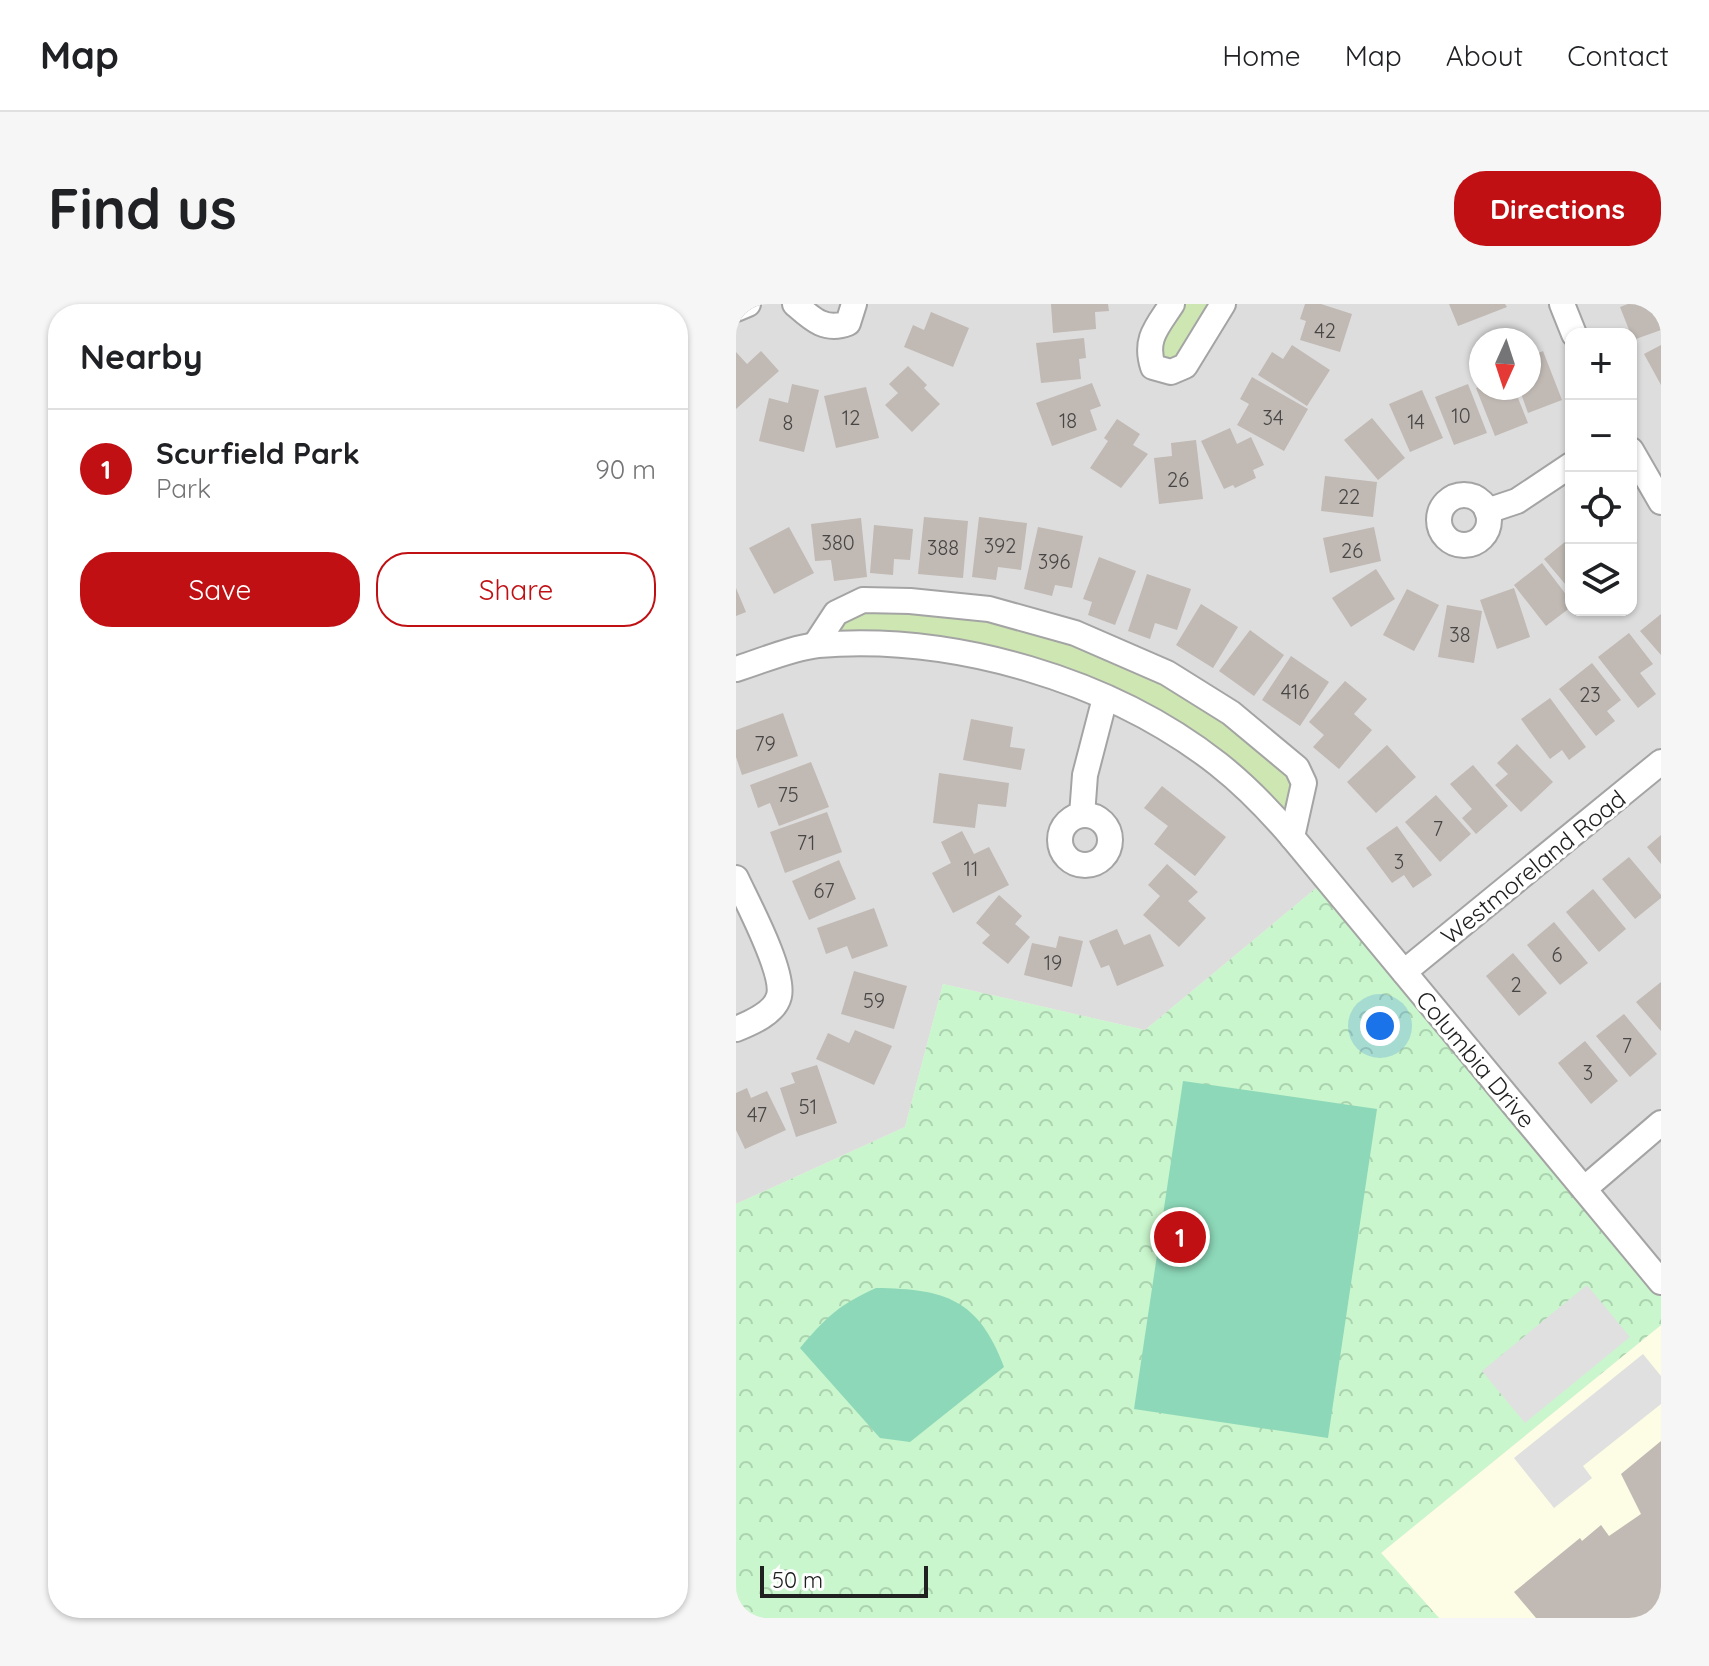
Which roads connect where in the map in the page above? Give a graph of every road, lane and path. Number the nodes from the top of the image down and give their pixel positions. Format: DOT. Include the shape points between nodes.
graph roads {
  1 [pos="748,304"];
  2 [pos="795,304"];
  3 [pos="854,304"];
  4 [pos="1172,304"];
  5 [pos="1223,304"];
  6 [pos="1562,304"];
  7 [pos="736,309"];
  8 [pos="1572,328"];
  9 [pos="1637,460"];
  10 [pos="1565,469"];
  11 [pos="1661,502"];
  12 [pos="1487,511"];
  13 [pos="815,645"];
  14 [pos="736,669"];
  15 [pos="1105,698"];
  16 [pos="1661,762"];
  17 [pos="1082,815"];
  18 [pos="1292,837"];
  19 [pos="736,878"];
  20 [pos="1404,972"];
  21 [pos="736,1029"];
  22 [pos="1661,1123"];
  23 [pos="1584,1189"];
  24 [pos="1661,1282"];
  1 -- 7 [label="street"];
  2 -- 3 [label="street" via="825,327 837,328 848,323"];
  4 -- 5 [label="street" via="1152,335 1148,353 1153,367 1171,372 1185,366"];
  6 -- 8 [label="street"];
  9 -- 11 [label="street"];
  10 -- 12 [label="street" via="1517,501"];
  13 -- 14 [label="street, Columbia Drive"];
  13 -- 15 [label="street, Columbia Drive" via="905,646 985,657 1050,674"];
  13 -- 18 [label="street" via="836,613 863,600 989,609 1075,633 1167,673 1231,713 1297,768 1304,783"];
  15 -- 17 [label="street" via="1085,775"];
  15 -- 18 [label="street, Columbia Drive" via="1217,763"];
  16 -- 20 [label="street, Westmoreland Road"];
  18 -- 20 [label="street, Columbia Drive"];
  19 -- 21 [label="street" via="776,972 779,995 770,1011"];
  20 -- 23 [label="street, Columbia Drive"];
  22 -- 23 [label="street"];
  23 -- 24 [label="street, Columbia Drive"];
}
